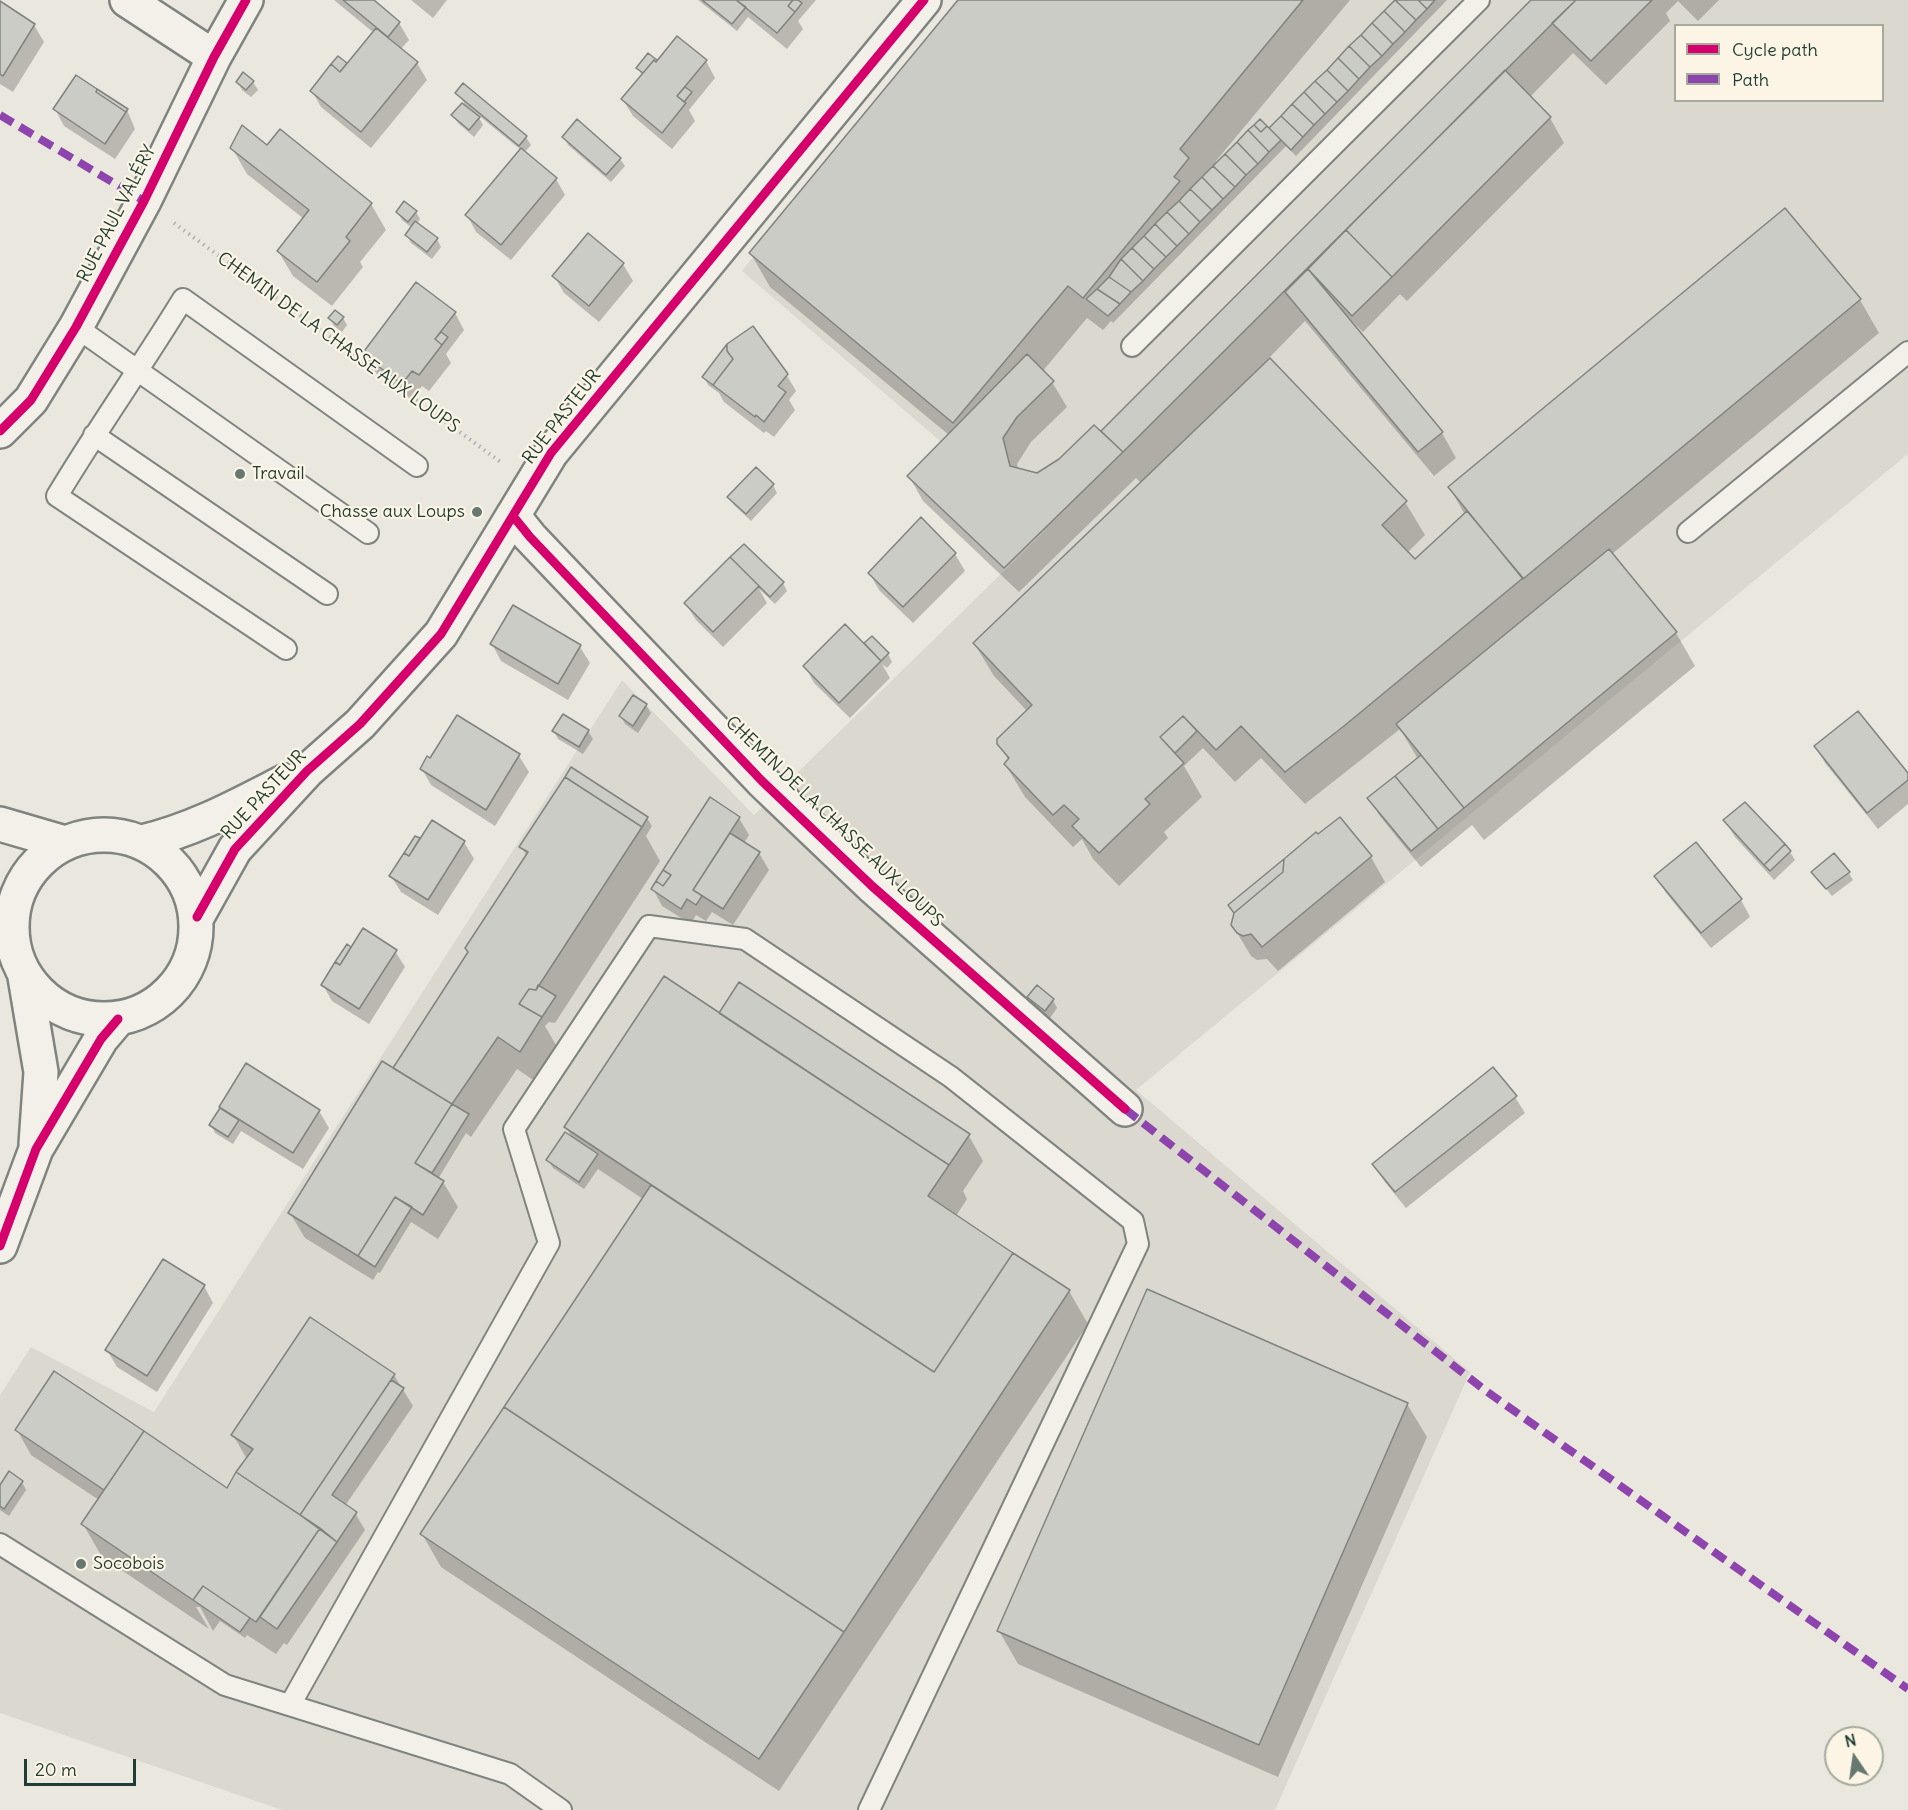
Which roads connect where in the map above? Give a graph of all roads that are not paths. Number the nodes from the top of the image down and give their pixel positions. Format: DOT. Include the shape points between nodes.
graph roads {
  1 [pos="127,0"];
  2 [pos="246,0"];
  3 [pos="924,0"];
  4 [pos="1479,0"];
  5 [pos="214,57"];
  6 [pos="76,327"];
  7 [pos="1132,346"];
  8 [pos="1908,352"];
  9 [pos="138,371"];
  10 [pos="0,431"];
  11 [pos="94,435"];
  12 [pos="417,466"];
  13 [pos="513,516"];
  14 [pos="1688,532"];
  15 [pos="368,533"];
  16 [pos="327,594"];
  17 [pos="286,649"];
  18 [pos="306,771"];
  19 [pos="0,824"];
  20 [pos="142,842"];
  21 [pos="65,843"];
  22 [pos="197,917"];
  23 [pos="5,926"];
  24 [pos="25,977"];
  25 [pos="118,1019"];
  26 [pos="1125,1109"];
  27 [pos="36,1149"];
  28 [pos="0,1246"];
  29 [pos="0,1544"];
  30 [pos="290,1705"];
  31 [pos="561,1810"];
  32 [pos="869,1810"];
  1 -- 5 [label="street"];
  2 -- 5 [label="street, RUE PAUL VALÉRY"];
  3 -- 13 [label="street, RUE PASTEUR" via="550,453"];
  4 -- 7 [label="lane"];
  5 -- 6 [label="street, RUE PAUL VALÉRY" via="144,201"];
  6 -- 9 [label="lane"];
  6 -- 10 [label="street, RUE PAUL VALÉRY" via="31,400"];
  8 -- 14 [label="lane"];
  9 -- 11 [label="lane"];
  9 -- 12 [label="lane" via="183,299"];
  9 -- 15 [label="lane"];
  11 -- 16 [label="lane"];
  11 -- 17 [label="lane" via="57,496"];
  13 -- 18 [label="street, RUE PASTEUR" via="441,634 360,724"];
  13 -- 26 [label="street, CHEMIN DE LA CHASSE AUX LOUPS" via="762,781 872,886"];
  18 -- 20 [label="street, RUE PASTEUR" via="212,819 173,835"];
  18 -- 22 [label="street, RUE PASTEUR" via="235,849"];
  19 -- 21 [label="street"];
  20 -- 21 [label="street" via="117,835 90,836"];
  20 -- 22 [label="street" via="175,869 187,886"];
  21 -- 23 [label="street" via="41,859 23,880"];
  22 -- 25 [label="street" via="195,945 186,972 168,994 145,1010"];
  23 -- 24 [label="street"];
  24 -- 25 [label="street" via="42,997 65,1012 91,1019"];
  24 -- 27 [label="street" via="41,1072"];
  25 -- 27 [label="street" via="101,1039"];
  27 -- 28 [label="street"];
  29 -- 30 [label="lane" via="225,1685"];
  30 -- 31 [label="lane" via="510,1774"];
  30 -- 32 [label="lane" via="549,1243 514,1129 649,926 745,939 951,1077 1133,1221 1138,1244"];
}
